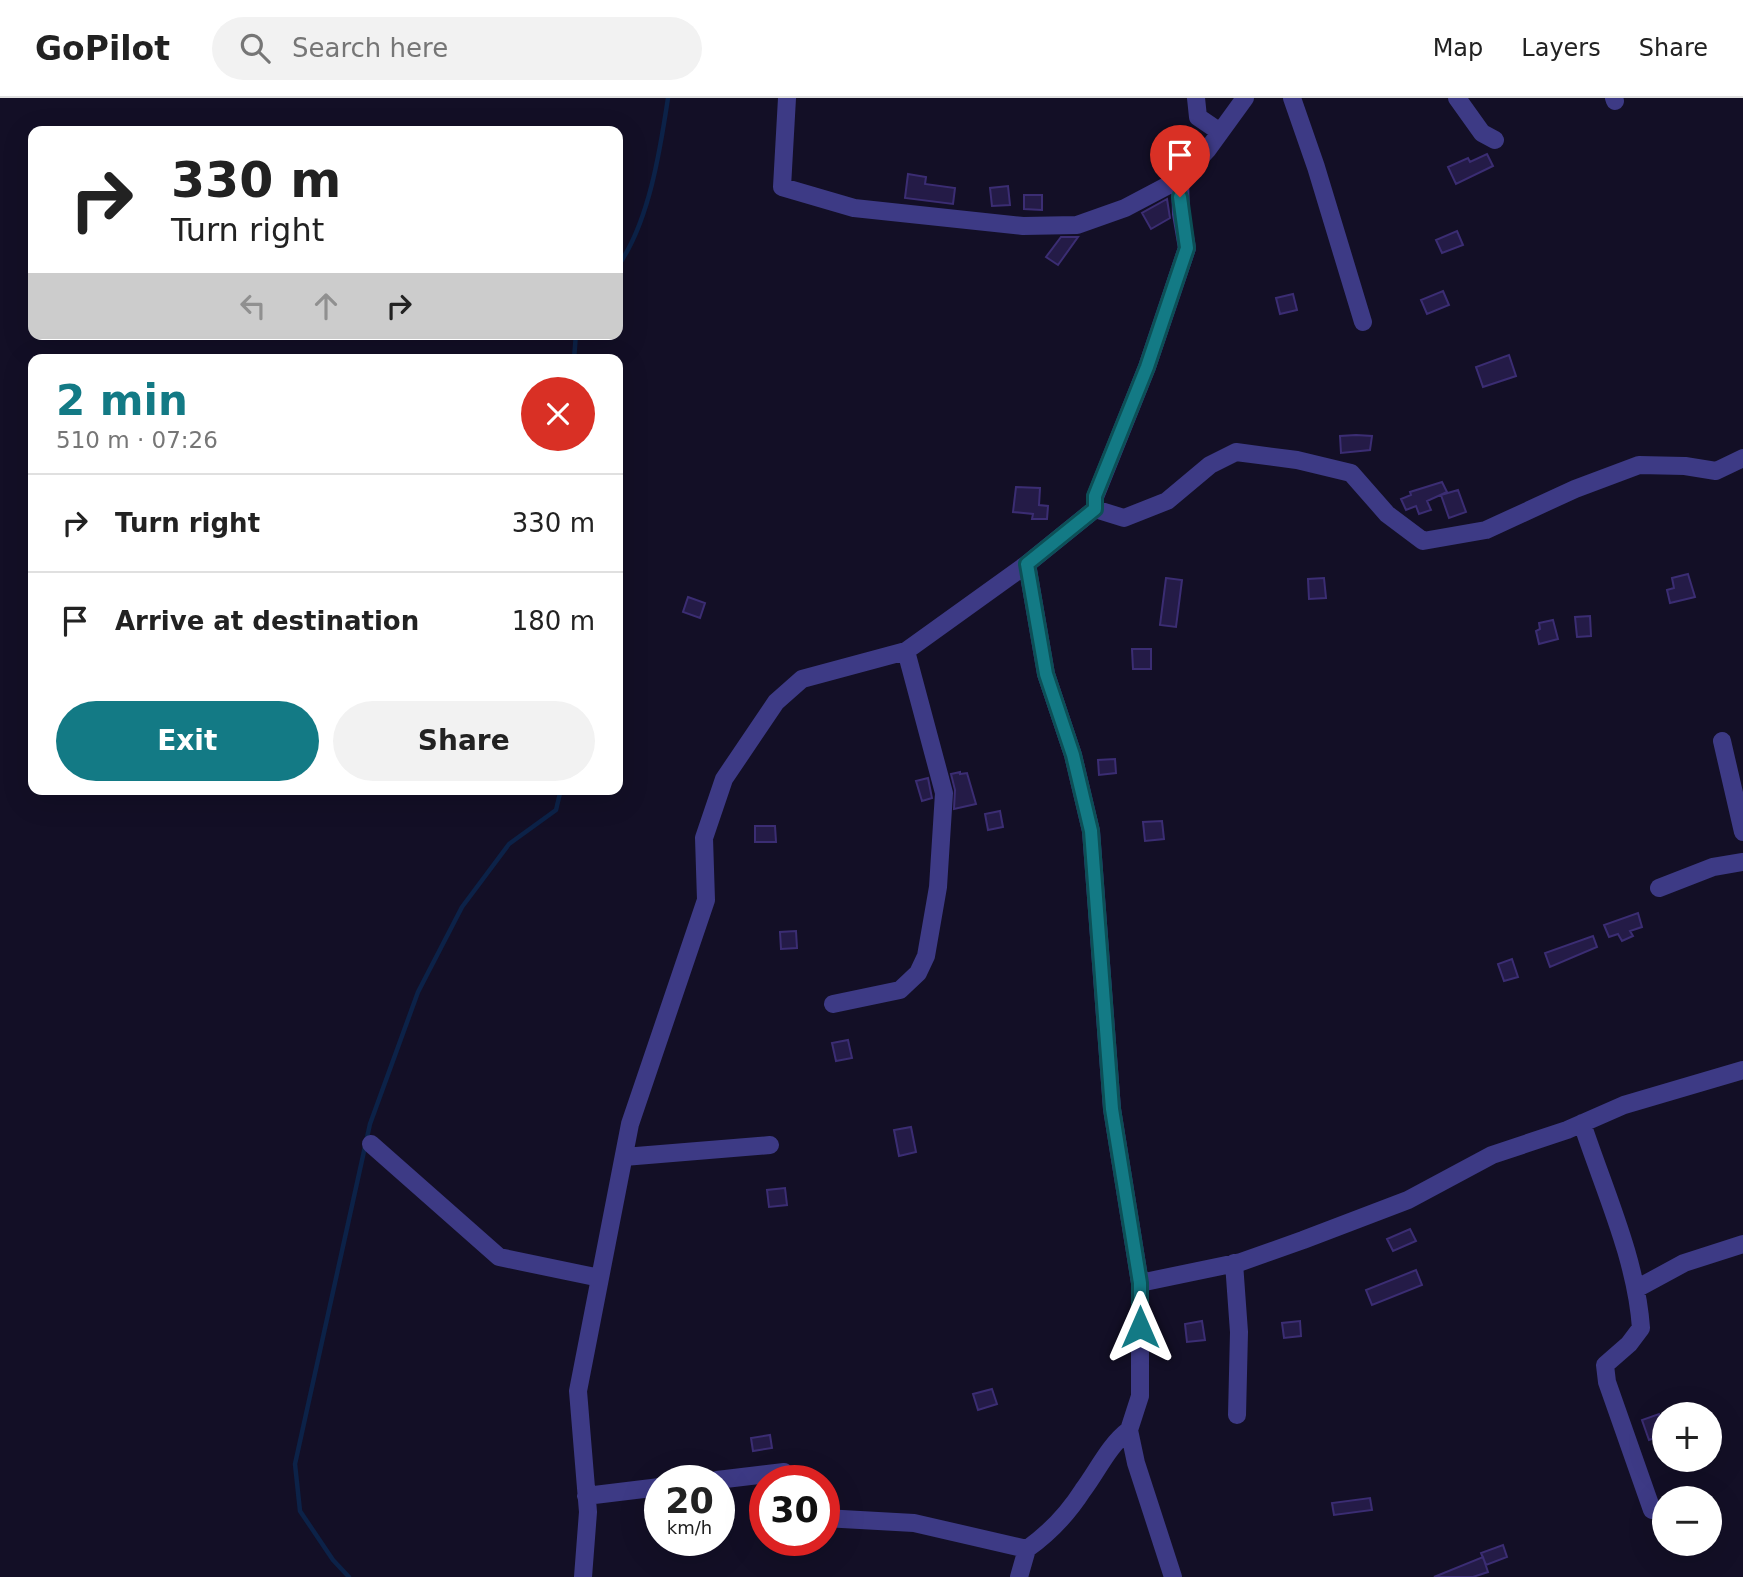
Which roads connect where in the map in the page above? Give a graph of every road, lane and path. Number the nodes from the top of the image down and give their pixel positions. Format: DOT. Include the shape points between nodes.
graph roads {
  1 [pos="787,98"];
  2 [pos="1196,98"];
  3 [pos="1245,98"];
  4 [pos="1292,98"];
  5 [pos="1457,98"];
  6 [pos="1220,132"];
  7 [pos="1495,140"];
  8 [pos="1180,179"];
  9 [pos="1363,322"];
  10 [pos="1743,458"];
  11 [pos="1095,509"];
  12 [pos="1027,564"];
  13 [pos="906,651"];
  14 [pos="1722,741"];
  15 [pos="1743,832"];
  16 [pos="1743,862"];
  17 [pos="1659,888"];
  18 [pos="834,1003"];
  19 [pos="1743,1070"];
  20 [pos="1582,1123"];
  21 [pos="371,1144"];
  22 [pos="770,1145"];
  23 [pos="624,1157"];
  24 [pos="1743,1244"];
  25 [pos="1234,1263"];
  26 [pos="600,1278"];
  27 [pos="1140,1283"];
  28 [pos="1636,1289"];
  29 [pos="1237,1415"];
  30 [pos="1129,1430"];
  31 [pos="644,1489"];
  32 [pos="586,1496"];
  33 [pos="1652,1510"];
  34 [pos="840,1519"];
  35 [pos="1027,1549"];
  36 [pos="583,1577"];
  37 [pos="1019,1577"];
  38 [pos="1174,1577"];
  1 -- 8 [label="street" via="782,187 854,208 1023,226 1077,225 1125,208"];
  2 -- 6 [label="street" via="1198,117"];
  3 -- 6 [label="street"];
  4 -- 9 [label="street"];
  5 -- 7 [label="street" via="1482,133"];
  6 -- 8 [label="street"];
  8 -- 11 [label="street" via="1187,248 1147,367 1095,496"];
  10 -- 11 [label="street" via="1716,471 1639,465 1486,530 1423,541 1387,514 1351,473 1236,452 1210,465 1167,501 1124,518"];
  11 -- 12 [label="street"];
  12 -- 13 [label="street"];
  12 -- 27 [label="street" via="1046,674 1073,755 1091,831 1112,1109"];
  13 -- 18 [label="street" via="944,793 938,887 926,956 918,973 900,990"];
  13 -- 23 [label="street" via="802,679 776,702 723,779 704,838 706,900 630,1124"];
  14 -- 15 [label="street"];
  16 -- 17 [label="street" via="1713,867"];
  19 -- 20 [label="street" via="1623,1105"];
  20 -- 25 [label="street" via="1492,1155 1408,1200"];
  20 -- 28 [label="street"];
  21 -- 26 [label="street" via="499,1257"];
  22 -- 23 [label="street"];
  23 -- 26 [label="street"];
  24 -- 28 [label="street" via="1684,1263"];
  25 -- 27 [label="street"];
  25 -- 29 [label="street" via="1240,1332"];
  26 -- 32 [label="street" via="578,1391"];
  27 -- 30 [label="street" via="1140,1396"];
  28 -- 33 [label="street" via="1641,1328 1605,1364 1607,1382"];
  30 -- 35 [label="street" via="1118,1438 1081,1494"];
  30 -- 38 [label="street"];
  31 -- 32 [label="street"];
  32 -- 36 [label="street"];
  34 -- 35 [label="street" via="914,1523"];
  35 -- 37 [label="street"];
}
